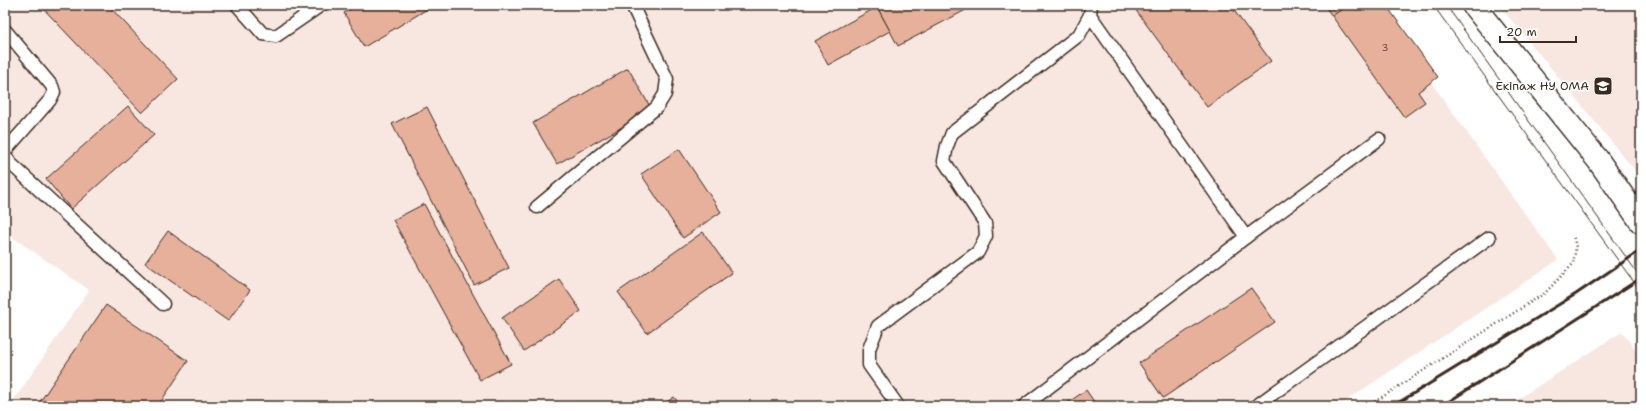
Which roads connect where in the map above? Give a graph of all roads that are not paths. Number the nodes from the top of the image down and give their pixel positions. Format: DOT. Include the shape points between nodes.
graph roads {
  1 [pos="238,5"];
  2 [pos="321,5"];
  3 [pos="632,5"];
  4 [pos="1481,8"];
  5 [pos="1090,10"];
  6 [pos="5,30"];
  7 [pos="1379,139"];
  8 [pos="5,150"];
  9 [pos="5,155"];
  10 [pos="537,206"];
  11 [pos="1641,222"];
  12 [pos="1246,237"];
  13 [pos="1490,238"];
  14 [pos="163,304"];
  15 [pos="898,406"];
  16 [pos="1024,406"];
  17 [pos="1256,406"];
  1 -- 2 [label="lane" via="264,34 276,36"];
  3 -- 10 [label="lane" via="667,78 665,94 657,107"];
  4 -- 11 [label="street" via="1598,160"];
  5 -- 12 [label="lane"];
  5 -- 15 [label="lane" via="1079,35 952,133 944,161 985,223 986,236 978,252 878,326 869,349 869,365"];
  6 -- 8 [label="lane" via="52,86 54,92 50,100"];
  7 -- 12 [label="lane"];
  9 -- 14 [label="lane" via="10,163"];
  12 -- 16 [label="lane"];
  13 -- 17 [label="lane"];
}
